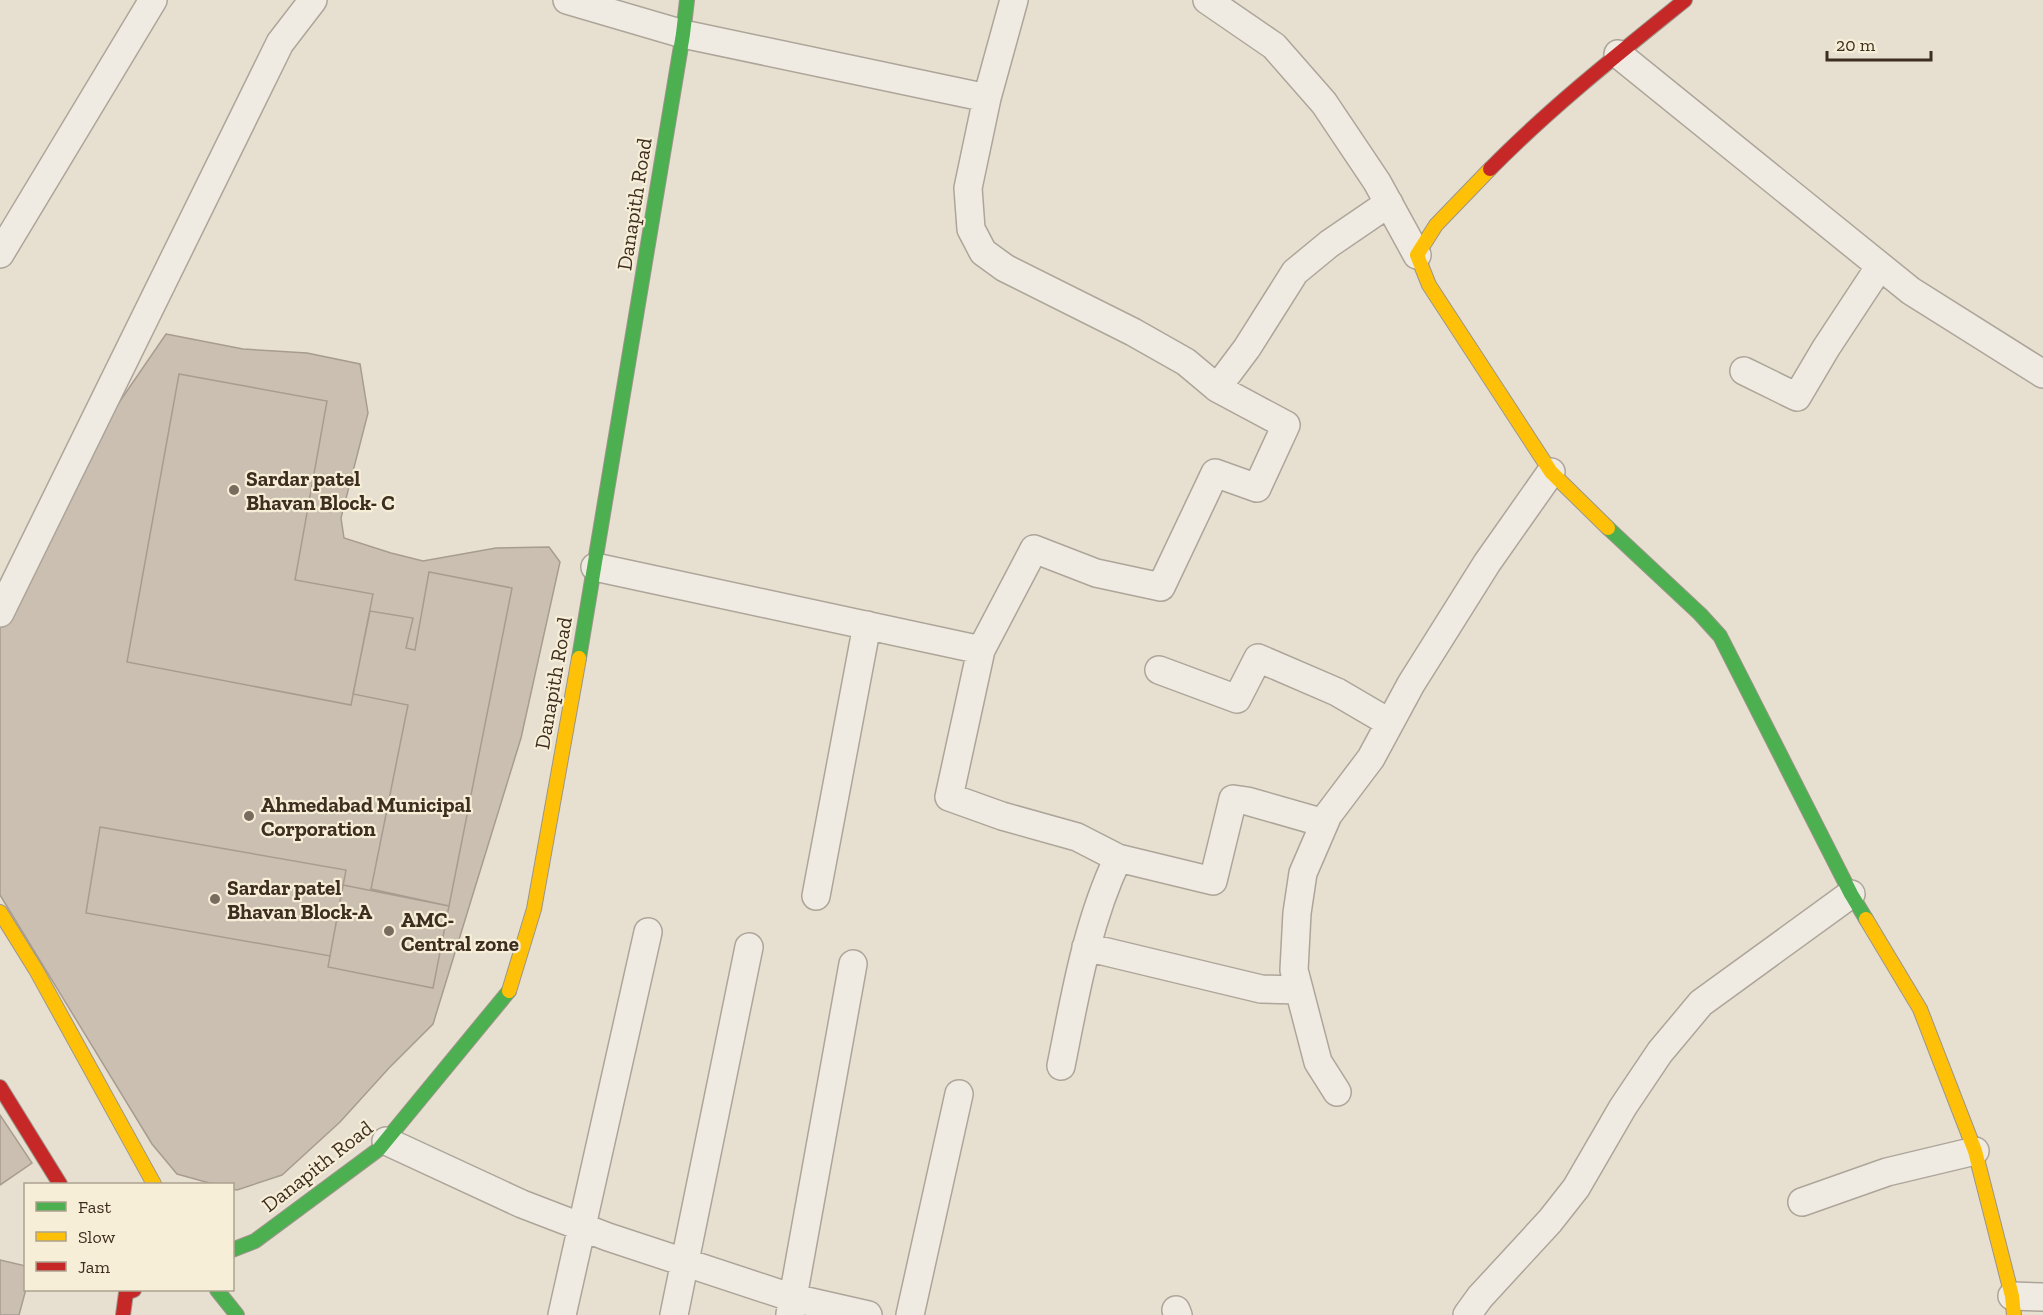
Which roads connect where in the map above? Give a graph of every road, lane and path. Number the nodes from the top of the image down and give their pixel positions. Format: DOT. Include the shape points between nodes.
graph roads {
  1 [pos="153,0"];
  2 [pos="313,0"];
  3 [pos="567,0"];
  4 [pos="687,0"];
  5 [pos="1014,0"];
  6 [pos="1207,0"];
  7 [pos="1685,0"];
  8 [pos="683,34"];
  9 [pos="1618,54"];
  10 [pos="987,98"];
  11 [pos="1389,202"];
  12 [pos="0,254"];
  13 [pos="1417,255"];
  14 [pos="1880,266"];
  15 [pos="1744,371"];
  16 [pos="2043,374"];
  17 [pos="1217,388"];
  18 [pos="1551,472"];
  19 [pos="595,567"];
  20 [pos="0,613"];
  21 [pos="867,625"];
  22 [pos="981,650"];
  23 [pos="1159,670"];
  24 [pos="1390,723"];
  25 [pos="1324,823"];
  26 [pos="1118,858"];
  27 [pos="1851,894"];
  28 [pos="816,896"];
  29 [pos="0,912"];
  30 [pos="648,932"];
  31 [pos="749,947"];
  32 [pos="1086,947"];
  33 [pos="853,964"];
  34 [pos="1299,990"];
  35 [pos="1061,1066"];
  36 [pos="0,1087"];
  37 [pos="1337,1092"];
  38 [pos="959,1094"];
  39 [pos="386,1141"];
  40 [pos="1975,1151"];
  41 [pos="59,1183"];
  42 [pos="153,1183"];
  43 [pos="1802,1202"];
  44 [pos="582,1227"];
  45 [pos="234,1249"];
  46 [pos="686,1263"];
  47 [pos="128,1291"];
  48 [pos="218,1291"];
  49 [pos="2043,1297"];
  50 [pos="2013,1305"];
  51 [pos="792,1307"];
  52 [pos="123,1315"];
  53 [pos="137,1315"];
  54 [pos="237,1315"];
  55 [pos="562,1315"];
  56 [pos="674,1315"];
  57 [pos="868,1315"];
  58 [pos="910,1315"];
  59 [pos="1467,1315"];
  1 -- 12 [label="street"];
  2 -- 20 [label="street" via="280,43"];
  3 -- 8 [label="street"];
  4 -- 8 [label="street, Danapith Road"];
  5 -- 10 [label="street"];
  6 -- 11 [label="street" via="1274,46 1324,103"];
  7 -- 9 [label="street"];
  8 -- 10 [label="street"];
  8 -- 19 [label="street, Danapith Road"];
  9 -- 13 [label="street" via="1515,144 1436,225"];
  9 -- 14 [label="street"];
  10 -- 17 [label="street" via="968,188 971,229 983,252 1005,268 1186,362"];
  11 -- 13 [label="street"];
  11 -- 17 [label="street" via="1295,272 1248,348"];
  13 -- 18 [label="street" via="1429,285"];
  14 -- 15 [label="street" via="1797,397"];
  14 -- 16 [label="street" via="1911,291"];
  17 -- 22 [label="street" via="1286,425 1257,488 1215,473 1161,587 1096,573 1034,549"];
  18 -- 24 [label="street" via="1481,573"];
  18 -- 27 [label="street" via="1720,636"];
  19 -- 21 [label="street"];
  19 -- 39 [label="street, Danapith Road" via="534,909 509,992"];
  21 -- 22 [label="street"];
  21 -- 28 [label="street"];
  22 -- 26 [label="street" via="950,797 1077,837"];
  23 -- 24 [label="street" via="1238,699 1258,658 1336,693"];
  24 -- 25 [label="street" via="1371,758"];
  25 -- 26 [label="street" via="1233,799 1214,880"];
  25 -- 34 [label="street" via="1303,873 1297,913 1294,970"];
  26 -- 32 [label="street"];
  27 -- 40 [label="street" via="1920,1009"];
  27 -- 59 [label="street" via="1701,1003 1660,1052 1576,1188"];
  29 -- 42 [label="street"];
  30 -- 44 [label="street"];
  31 -- 46 [label="street"];
  32 -- 34 [label="street" via="1261,989"];
  32 -- 35 [label="street"];
  33 -- 51 [label="street"];
  34 -- 37 [label="street" via="1318,1062"];
  36 -- 41 [label="street"];
  38 -- 58 [label="street"];
  39 -- 44 [label="street" via="522,1204"];
  39 -- 45 [label="street, Danapith Road" via="255,1241"];
  40 -- 43 [label="street" via="1887,1172"];
  40 -- 50 [label="street"];
  44 -- 46 [label="street"];
  44 -- 55 [label="street"];
  46 -- 51 [label="street"];
  46 -- 56 [label="street"];
  47 -- 52 [label="street"];
  47 -- 53 [label="street"];
  48 -- 54 [label="street"];
  49 -- 50 [label="street"];
  51 -- 57 [label="street"];
}
